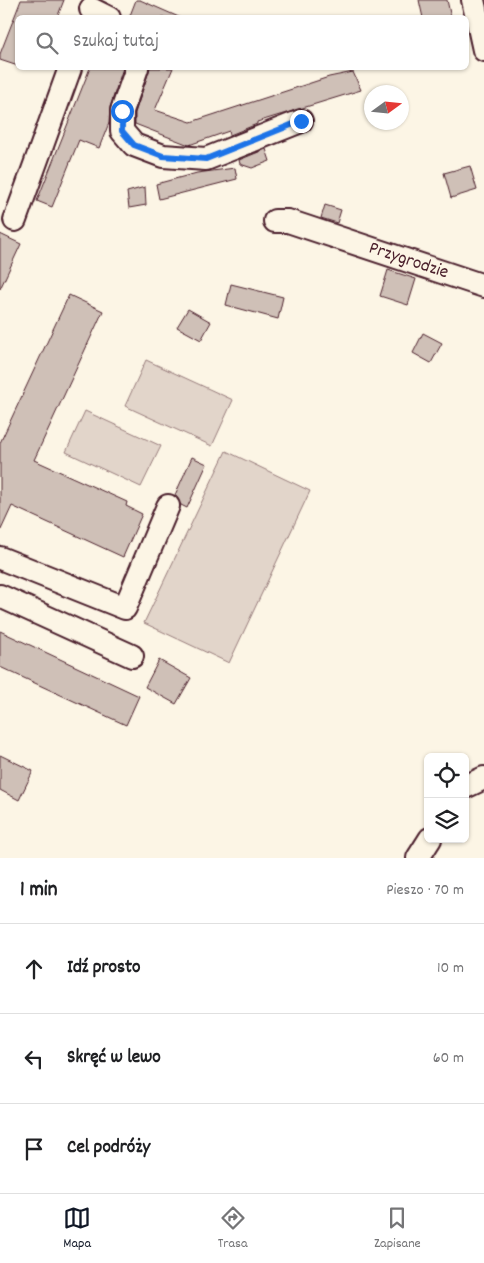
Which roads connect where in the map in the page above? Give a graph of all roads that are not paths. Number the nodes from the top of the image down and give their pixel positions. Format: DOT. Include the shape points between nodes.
graph roads {
  1 [pos="473,0"];
  2 [pos="484,50"];
  3 [pos="69,70"];
  4 [pos="136,70"];
  5 [pos="301,121"];
  6 [pos="16,220"];
  7 [pos="275,221"];
  8 [pos="484,286"];
  9 [pos="168,506"];
  10 [pos="0,558"];
  11 [pos="0,596"];
  12 [pos="132,656"];
  13 [pos="484,778"];
  14 [pos="469,784"];
  15 [pos="427,843"];
  16 [pos="418,858"];
  1 -- 2 [label="street"];
  3 -- 6 [label="street"];
  4 -- 5 [label="street" via="122,111 122,131 134,145 163,156 206,159"];
  7 -- 8 [label="street, Przygrodzie" via="288,221"];
  9 -- 10 [label="street" via="125,608"];
  11 -- 12 [label="street"];
  13 -- 14 [label="street"];
  15 -- 16 [label="street"];
}
